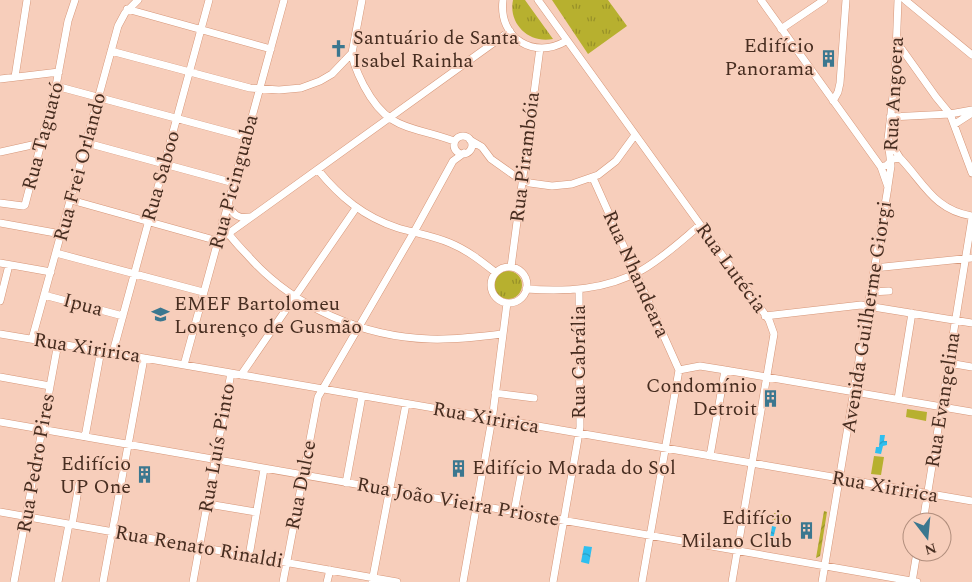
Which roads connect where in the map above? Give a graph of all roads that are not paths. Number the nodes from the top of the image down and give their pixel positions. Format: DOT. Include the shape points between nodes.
graph roads {
  1 [pos="27,0"];
  2 [pos="75,0"];
  3 [pos="138,0"];
  4 [pos="209,0"];
  5 [pos="284,0"];
  6 [pos="362,0"];
  7 [pos="503,0"];
  8 [pos="538,0"];
  9 [pos="761,0"];
  10 [pos="824,0"];
  11 [pos="846,0"];
  12 [pos="898,0"];
  13 [pos="905,0"];
  14 [pos="127,9"];
  15 [pos="201,29"];
  16 [pos="781,29"];
  17 [pos="510,31"];
  18 [pos="566,41"];
  19 [pos="896,41"];
  20 [pos="271,48"];
  21 [pos="540,48"];
  22 [pos="111,51"];
  23 [pos="352,54"];
  24 [pos="972,55"];
  25 [pos="59,72"];
  26 [pos="190,72"];
  27 [pos="15,77"];
  28 [pos="0,79"];
  29 [pos="56,86"];
  30 [pos="260,89"];
  31 [pos="99,98"];
  32 [pos="833,101"];
  33 [pos="972,111"];
  34 [pos="950,114"];
  35 [pos="890,116"];
  36 [pos="388,118"];
  37 [pos="177,119"];
  38 [pos="955,124"];
  39 [pos="635,136"];
  40 [pos="246,137"];
  41 [pos="888,139"];
  42 [pos="470,140"];
  43 [pos="41,143"];
  44 [pos="86,143"];
  45 [pos="454,144"];
  46 [pos="0,152"];
  47 [pos="466,152"];
  48 [pos="485,152"];
  49 [pos="900,158"];
  50 [pos="890,161"];
  51 [pos="453,162"];
  52 [pos="164,164"];
  53 [pos="881,167"];
  54 [pos="318,170"];
  55 [pos="972,173"];
  56 [pos="887,175"];
  57 [pos="592,178"];
  58 [pos="522,180"];
  59 [pos="234,183"];
  60 [pos="888,187"];
  61 [pos="71,200"];
  62 [pos="0,203"];
  63 [pos="228,204"];
  64 [pos="356,208"];
  65 [pos="254,216"];
  66 [pos="972,217"];
  67 [pos="148,222"];
  68 [pos="222,222"];
  69 [pos="0,223"];
  70 [pos="700,225"];
  71 [pos="414,232"];
  72 [pos="229,233"];
  73 [pos="61,234"];
  74 [pos="218,240"];
  75 [pos="56,253"];
  76 [pos="969,259"];
  77 [pos="0,263"];
  78 [pos="10,265"];
  79 [pos="511,267"];
  80 [pos="874,268"];
  81 [pos="51,272"];
  82 [pos="495,272"];
  83 [pos="636,273"];
  84 [pos="134,274"];
  85 [pos="526,289"];
  86 [pos="579,289"];
  87 [pos="889,291"];
  88 [pos="204,292"];
  89 [pos="870,292"];
  90 [pos="44,295"];
  91 [pos="296,296"];
  92 [pos="0,302"];
  93 [pos="507,303"];
  94 [pos="868,306"];
  95 [pos="912,313"];
  96 [pos="122,316"];
  97 [pos="765,316"];
  98 [pos="956,321"];
  99 [pos="972,323"];
  100 [pos="359,327"];
  101 [pos="0,334"];
  102 [pos="502,334"];
  103 [pos="32,339"];
  104 [pos="58,343"];
  105 [pos="101,350"];
  106 [pos="113,352"];
  107 [pos="144,358"];
  108 [pos="949,363"];
  109 [pos="184,365"];
  110 [pos="972,367"];
  111 [pos="679,370"];
  112 [pos="725,370"];
  113 [pos="231,373"];
  114 [pos="241,375"];
  115 [pos="0,377"];
  116 [pos="767,377"];
  117 [pos="50,386"];
  118 [pos="322,389"];
  119 [pos="495,392"];
  120 [pos="855,392"];
  121 [pos="362,396"];
  122 [pos="534,398"];
  123 [pos="898,399"];
  124 [pos="406,404"];
  125 [pos="942,407"];
  126 [pos="972,412"];
  127 [pos="492,419"];
  128 [pos="0,422"];
  129 [pos="42,430"];
  130 [pos="579,434"];
  131 [pos="85,438"];
  132 [pos="128,445"];
  133 [pos="666,449"];
  134 [pos="710,456"];
  135 [pos="215,460"];
  136 [pos="752,464"];
  137 [pos="264,468"];
  138 [pos="522,470"];
  139 [pos="302,475"];
  140 [pos="840,479"];
  141 [pos="346,483"];
  142 [pos="80,484"];
  143 [pos="390,490"];
  144 [pos="928,494"];
  145 [pos="972,501"];
  146 [pos="208,504"];
  147 [pos="477,506"];
  148 [pos="0,512"];
  149 [pos="256,512"];
  150 [pos="514,512"];
  151 [pos="924,512"];
  152 [pos="25,517"];
  153 [pos="563,521"];
  154 [pos="71,525"];
  155 [pos="112,532"];
  156 [pos="650,535"];
  157 [pos="200,547"];
  158 [pos="737,551"];
  159 [pos="248,556"];
  160 [pos="287,562"];
  161 [pos="916,562"];
  162 [pos="825,566"];
  163 [pos="330,570"];
  164 [pos="373,580"];
  165 [pos="14,582"];
  166 [pos="58,582"];
  167 [pos="103,582"];
  168 [pos="193,582"];
  169 [pos="283,582"];
  170 [pos="328,582"];
  171 [pos="397,582"];
  172 [pos="463,582"];
  173 [pos="553,582"];
  174 [pos="642,582"];
  175 [pos="732,582"];
  176 [pos="822,582"];
  177 [pos="914,582"];
  1 -- 27 [label="street"];
  2 -- 25 [label="street, Rua Taguató"];
  3 -- 14 [label="street, Rua Frei Orlando"];
  4 -- 15 [label="street, Rua Saboo"];
  5 -- 20 [label="street, Rua Picinguaba"];
  6 -- 23 [label="street"];
  7 -- 17 [label="street" via="503,16"];
  8 -- 18 [label="street, Rua Lutécia"];
  9 -- 16 [label="street, Avenida Guilherme Giorgi"];
  10 -- 16 [label="street"];
  11 -- 32 [label="street" via="840,83"];
  12 -- 19 [label="street, Rua Angoera"];
  13 -- 24 [label="street"];
  14 -- 15 [label="street"];
  14 -- 22 [label="street, Rua Frei Orlando"];
  15 -- 20 [label="street"];
  15 -- 26 [label="street, Rua Saboo"];
  16 -- 32 [label="street, Avenida Guilherme Giorgi"];
  17 -- 21 [label="street" via="523,43"];
  17 -- 36 [label="street"];
  18 -- 21 [label="street" via="554,47"];
  18 -- 39 [label="street, Rua Lutécia"];
  19 -- 34 [label="street"];
  19 -- 35 [label="street, Rua Angoera"];
  20 -- 30 [label="street, Rua Picinguaba"];
  21 -- 58 [label="street, Rua Pirambóia"];
  22 -- 26 [label="street"];
  22 -- 31 [label="street, Rua Frei Orlando"];
  23 -- 30 [label="street" via="332,74 310,85 292,90"];
  23 -- 36 [label="street" via="369,95"];
  25 -- 27 [label="street"];
  25 -- 29 [label="street, Rua Taguató"];
  26 -- 30 [label="street"];
  26 -- 37 [label="street, Rua Saboo"];
  27 -- 28 [label="street"];
  29 -- 31 [label="street"];
  29 -- 43 [label="street, Rua Taguató"];
  30 -- 40 [label="street, Rua Picinguaba"];
  31 -- 37 [label="street"];
  31 -- 44 [label="street, Rua Frei Orlando"];
  32 -- 53 [label="street, Avenida Guilherme Giorgi"];
  33 -- 34 [label="street"];
  33 -- 38 [label="street"];
  34 -- 35 [label="street"];
  34 -- 38 [label="street"];
  35 -- 41 [label="street, Rua Angoera"];
  36 -- 45 [label="street"];
  36 -- 54 [label="street"];
  37 -- 40 [label="street"];
  37 -- 52 [label="street, Rua Saboo"];
  38 -- 55 [label="street"];
  39 -- 57 [label="street" via="616,161"];
  39 -- 70 [label="street, Rua Lutécia"];
  40 -- 59 [label="street, Rua Picinguaba"];
  41 -- 49 [label="street"];
  41 -- 50 [label="street, Rua Angoera"];
  42 -- 45 [label="street" via="462,136"];
  42 -- 47 [label="street" via="471,147"];
  42 -- 48 [label="street"];
  43 -- 46 [label="street"];
  43 -- 62 [label="street, Rua Taguató" via="24,205"];
  44 -- 52 [label="street"];
  44 -- 61 [label="street, Rua Frei Orlando"];
  45 -- 47 [label="street" via="457,152"];
  45 -- 51 [label="street"];
  47 -- 48 [label="street"];
  47 -- 51 [label="street"];
  48 -- 58 [label="street"];
  49 -- 50 [label="street"];
  49 -- 66 [label="street" via="934,198 952,210"];
  50 -- 53 [label="street"];
  50 -- 56 [label="street, Rua Angoera"];
  51 -- 71 [label="street, Rua Dulce"];
  52 -- 59 [label="street"];
  52 -- 67 [label="street, Rua Saboo"];
  53 -- 56 [label="street, Avenida Guilherme Giorgi"];
  54 -- 64 [label="street" via="338,194"];
  54 -- 65 [label="street"];
  56 -- 60 [label="street, Rua Angoera"];
  57 -- 58 [label="street" via="552,186"];
  57 -- 83 [label="street, Rua Nhandeara"];
  58 -- 79 [label="street, Rua Pirambóia"];
  59 -- 63 [label="street, Rua Picinguaba"];
  60 -- 80 [label="street, Avenida Guilherme Giorgi"];
  61 -- 67 [label="street"];
  61 -- 73 [label="street, Rua Frei Orlando"];
  63 -- 65 [label="street" via="239,217"];
  63 -- 68 [label="street, Rua Picinguaba"];
  64 -- 71 [label="street" via="375,219"];
  64 -- 91 [label="street"];
  65 -- 72 [label="street"];
  66 -- 76 [label="street, Rua Evangelina"];
  67 -- 74 [label="street"];
  67 -- 84 [label="street, Rua Saboo"];
  68 -- 72 [label="street"];
  68 -- 74 [label="street, Rua Picinguaba"];
  69 -- 73 [label="street"];
  70 -- 83 [label="street"];
  70 -- 97 [label="street, Rua Lutécia"];
  71 -- 82 [label="street" via="460,248"];
  71 -- 100 [label="street, Rua Dulce"];
  72 -- 74 [label="street"];
  72 -- 91 [label="street" via="263,270"];
  73 -- 75 [label="street, Rua Frei Orlando"];
  74 -- 88 [label="street, Rua Picinguaba"];
  75 -- 81 [label="street, Rua Frei Orlando"];
  75 -- 84 [label="street"];
  76 -- 80 [label="street"];
  76 -- 98 [label="street, Rua Evangelina"];
  77 -- 78 [label="street"];
  78 -- 81 [label="street"];
  78 -- 92 [label="street"];
  79 -- 82 [label="street"];
  79 -- 85 [label="street" via="523,274"];
  80 -- 89 [label="street, Avenida Guilherme Giorgi"];
  81 -- 90 [label="street, Rua Frei Orlando"];
  82 -- 93 [label="street" via="490,284 492,293"];
  83 -- 86 [label="street"];
  83 -- 111 [label="street, Rua Nhandeara"];
  84 -- 88 [label="street"];
  84 -- 96 [label="street, Rua Saboo"];
  85 -- 86 [label="street"];
  85 -- 93 [label="street" via="519,300"];
  86 -- 130 [label="street, Rua Cabrália"];
  87 -- 89 [label="street"];
  88 -- 109 [label="street, Rua Picinguaba"];
  89 -- 94 [label="street, Avenida Guilherme Giorgi"];
  90 -- 96 [label="street, Ipua"];
  90 -- 103 [label="street, Rua Frei Orlando"];
  91 -- 100 [label="street"];
  91 -- 114 [label="street"];
  93 -- 102 [label="street"];
  94 -- 95 [label="street"];
  94 -- 97 [label="street" via="840,306"];
  94 -- 120 [label="street, Avenida Guilherme Giorgi"];
  95 -- 98 [label="street"];
  95 -- 123 [label="street"];
  96 -- 106 [label="street, Rua Saboo"];
  97 -- 116 [label="street, Rua Lutécia" via="774,334"];
  98 -- 99 [label="street"];
  98 -- 108 [label="street, Rua Evangelina"];
  100 -- 102 [label="street" via="428,340"];
  100 -- 118 [label="street, Rua Dulce"];
  101 -- 103 [label="street, Rua Xiririca"];
  102 -- 119 [label="street"];
  103 -- 104 [label="street, Rua Xiririca"];
  104 -- 105 [label="street, Rua Xiririca"];
  104 -- 117 [label="street, Rua Pedro Pires"];
  105 -- 106 [label="street, Rua Xiririca"];
  105 -- 131 [label="street"];
  106 -- 107 [label="street, Rua Xiririca"];
  107 -- 109 [label="street, Rua Xiririca"];
  107 -- 132 [label="street"];
  108 -- 110 [label="street"];
  108 -- 125 [label="street, Rua Evangelina"];
  109 -- 113 [label="street, Rua Xiririca"];
  111 -- 112 [label="street" via="700,366"];
  111 -- 133 [label="street"];
  112 -- 116 [label="street"];
  112 -- 134 [label="street"];
  113 -- 114 [label="street, Rua Xiririca"];
  113 -- 135 [label="street, Rua Luís Pinto"];
  114 -- 118 [label="street, Rua Xiririca"];
  115 -- 117 [label="street"];
  116 -- 120 [label="street"];
  116 -- 136 [label="street, Rua Lutécia"];
  117 -- 129 [label="street, Rua Pedro Pires"];
  118 -- 121 [label="street, Rua Xiririca"];
  118 -- 139 [label="street, Rua Dulce"];
  119 -- 122 [label="street"];
  119 -- 127 [label="street"];
  120 -- 123 [label="street"];
  120 -- 140 [label="street, Avenida Guilherme Giorgi"];
  121 -- 124 [label="street, Rua Xiririca"];
  121 -- 141 [label="street"];
  123 -- 125 [label="street"];
  124 -- 127 [label="street, Rua Xiririca"];
  124 -- 143 [label="street"];
  125 -- 126 [label="street"];
  125 -- 144 [label="street, Rua Evangelina"];
  127 -- 130 [label="street, Rua Xiririca"];
  127 -- 147 [label="street"];
  128 -- 129 [label="street, Rua João Vieira Prioste"];
  129 -- 131 [label="street, Rua João Vieira Prioste"];
  129 -- 152 [label="street, Rua Pedro Pires"];
  130 -- 133 [label="street, Rua Xiririca"];
  130 -- 153 [label="street, Rua Cabrália"];
  131 -- 132 [label="street, Rua João Vieira Prioste"];
  132 -- 135 [label="street, Rua João Vieira Prioste"];
  132 -- 155 [label="street"];
  133 -- 134 [label="street, Rua Xiririca"];
  133 -- 156 [label="street"];
  134 -- 136 [label="street, Rua Xiririca"];
  135 -- 137 [label="street, Rua João Vieira Prioste"];
  135 -- 146 [label="street, Rua Luís Pinto"];
  136 -- 140 [label="street, Rua Xiririca"];
  136 -- 158 [label="street, Rua Lutécia"];
  137 -- 139 [label="street, Rua João Vieira Prioste"];
  137 -- 149 [label="street"];
  138 -- 150 [label="street"];
  139 -- 141 [label="street, Rua João Vieira Prioste"];
  139 -- 160 [label="street, Rua Dulce"];
  140 -- 144 [label="street, Rua Xiririca"];
  140 -- 162 [label="street, Avenida Guilherme Giorgi"];
  141 -- 143 [label="street, Rua João Vieira Prioste"];
  142 -- 154 [label="street"];
  143 -- 147 [label="street, Rua João Vieira Prioste"];
  143 -- 164 [label="street"];
  144 -- 145 [label="street, Rua Xiririca"];
  144 -- 151 [label="street, Rua Evangelina"];
  146 -- 149 [label="street"];
  146 -- 157 [label="street, Rua Luís Pinto"];
  147 -- 150 [label="street, Rua João Vieira Prioste"];
  147 -- 172 [label="street"];
  148 -- 152 [label="street, Rua Renato Rinaldi"];
  149 -- 159 [label="street"];
  150 -- 153 [label="street, Rua João Vieira Prioste"];
  152 -- 154 [label="street, Rua Renato Rinaldi"];
  152 -- 165 [label="street, Rua Pedro Pires"];
  153 -- 156 [label="street, Rua João Vieira Prioste"];
  153 -- 173 [label="street, Rua Cabrália"];
  154 -- 155 [label="street, Rua Renato Rinaldi"];
  154 -- 166 [label="street"];
  155 -- 157 [label="street, Rua Renato Rinaldi"];
  155 -- 167 [label="street"];
  156 -- 158 [label="street, Rua João Vieira Prioste"];
  156 -- 174 [label="street"];
  157 -- 159 [label="street, Rua Renato Rinaldi"];
  157 -- 168 [label="street, Rua Luís Pinto"];
  158 -- 162 [label="street, Rua João Vieira Prioste"];
  158 -- 175 [label="street, Rua Lutécia"];
  159 -- 160 [label="street, Rua Renato Rinaldi"];
  160 -- 163 [label="street, Rua Renato Rinaldi"];
  160 -- 169 [label="street, Rua Dulce"];
  161 -- 177 [label="street"];
  162 -- 176 [label="street, Avenida Guilherme Giorgi"];
  162 -- 177 [label="street, Rua João Vieira Prioste"];
  163 -- 164 [label="street, Rua Renato Rinaldi"];
  163 -- 170 [label="street"];
  164 -- 171 [label="street, Rua Renato Rinaldi"];
}
